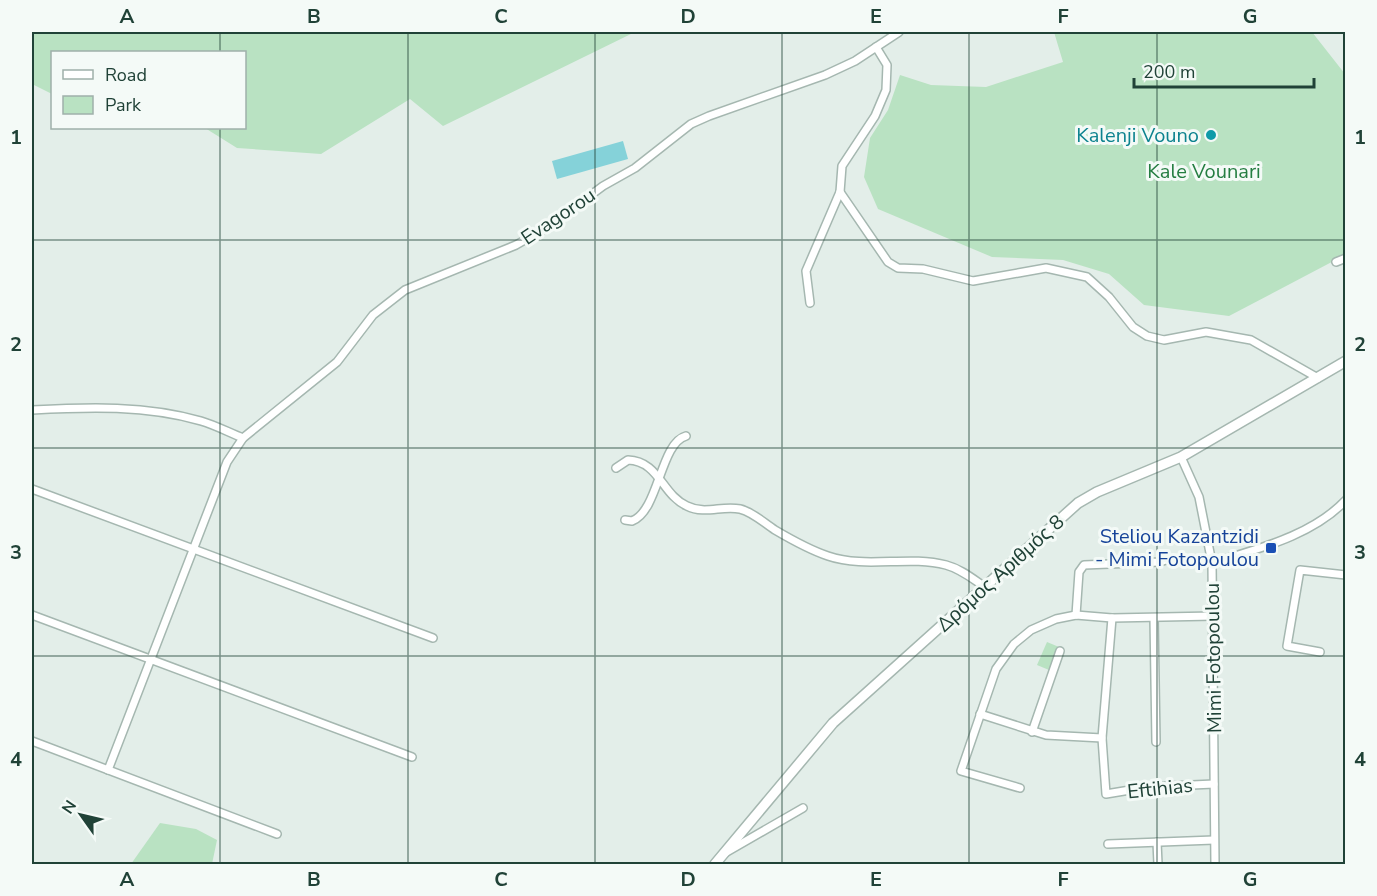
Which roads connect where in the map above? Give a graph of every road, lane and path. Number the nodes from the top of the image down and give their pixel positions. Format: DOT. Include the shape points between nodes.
graph roads {
  1 [pos="899,32"];
  2 [pos="876,47"];
  3 [pos="840,192"];
  4 [pos="1346,258"];
  5 [pos="1336,262"];
  6 [pos="810,303"];
  7 [pos="1346,361"];
  8 [pos="1318,378"];
  9 [pos="32,410"];
  10 [pos="686,436"];
  11 [pos="243,438"];
  12 [pos="1181,457"];
  13 [pos="616,468"];
  14 [pos="658,476"];
  15 [pos="32,489"];
  16 [pos="1346,500"];
  17 [pos="1339,507"];
  18 [pos="1346,512"];
  19 [pos="625,520"];
  20 [pos="192,548"];
  21 [pos="1169,559"];
  22 [pos="1212,563"];
  23 [pos="1346,575"];
  24 [pos="985,587"];
  25 [pos="32,615"];
  26 [pos="1076,615"];
  27 [pos="1214,616"];
  28 [pos="1112,618"];
  29 [pos="1154,618"];
  30 [pos="433,638"];
  31 [pos="1059,651"];
  32 [pos="1320,652"];
  33 [pos="151,659"];
  34 [pos="980,714"];
  35 [pos="1032,732"];
  36 [pos="1102,738"];
  37 [pos="32,741"];
  38 [pos="1156,742"];
  39 [pos="412,757"];
  40 [pos="108,770"];
  41 [pos="1214,784"];
  42 [pos="1020,788"];
  43 [pos="803,808"];
  44 [pos="277,834"];
  45 [pos="1214,840"];
  46 [pos="1157,842"];
  47 [pos="1108,844"];
  48 [pos="725,852"];
  49 [pos="715,864"];
  50 [pos="1158,864"];
  51 [pos="1215,864"];
  1 -- 2 [label="street, Evagorou"];
  2 -- 3 [label="street" via="887,65 886,90 875,116 847,156 839,176"];
  2 -- 11 [label="street, Evagorou" via="825,75 691,124 549,226 516,245 405,290 373,315 337,362"];
  3 -- 6 [label="street" via="806,271"];
  3 -- 8 [label="street" via="894,266 973,281 1036,269 1087,277 1133,327 1147,336 1164,340 1206,332 1251,340"];
  4 -- 5 [label="street"];
  7 -- 8 [label="street, Δρόμος Αριθμός 8"];
  8 -- 12 [label="street, Δρόμος Αριθμός 8"];
  9 -- 11 [label="street" via="102,407 140,411 201,421"];
  10 -- 14 [label="street" via="677,441"];
  11 -- 20 [label="street, Evagorou" via="226,462"];
  12 -- 22 [label="street, Mimi Fotopoulou" via="1199,497"];
  12 -- 24 [label="street, Δρόμος Αριθμός 8" via="1078,503"];
  13 -- 14 [label="street" via="633,460"];
  14 -- 19 [label="street" via="656,489 640,515 632,521"];
  14 -- 24 [label="street" via="668,492 686,506 706,511 741,509 828,556 853,561 945,565"];
  15 -- 20 [label="street"];
  16 -- 17 [label="street"];
  17 -- 18 [label="street"];
  17 -- 22 [label="street" via="1275,543"];
  20 -- 30 [label="street"];
  20 -- 33 [label="street, Evagorou"];
  21 -- 26 [label="street" via="1084,565 1079,572"];
  22 -- 27 [label="street, Mimi Fotopoulou"];
  23 -- 32 [label="street" via="1300,570 1287,646"];
  24 -- 48 [label="street, Δρόμος Αριθμός 8" via="833,723"];
  25 -- 33 [label="street"];
  26 -- 28 [label="street"];
  26 -- 34 [label="street" via="1031,630 1014,644 996,669"];
  27 -- 29 [label="street"];
  27 -- 41 [label="street, Mimi Fotopoulou"];
  28 -- 29 [label="street"];
  28 -- 36 [label="street"];
  29 -- 38 [label="street"];
  31 -- 35 [label="street"];
  33 -- 39 [label="street"];
  33 -- 40 [label="street, Evagorou"];
  34 -- 35 [label="street"];
  34 -- 42 [label="street" via="961,771"];
  35 -- 36 [label="street"];
  36 -- 41 [label="street, Eftihias" via="1106,794 1148,787"];
  37 -- 40 [label="street"];
  40 -- 44 [label="street"];
  41 -- 45 [label="street, Mimi Fotopoulou"];
  43 -- 48 [label="street"];
  45 -- 46 [label="street"];
  45 -- 51 [label="street, Mimi Fotopoulou"];
  46 -- 47 [label="street"];
  46 -- 50 [label="street"];
  48 -- 49 [label="street, Δρόμος Αριθμός 8"];
}
